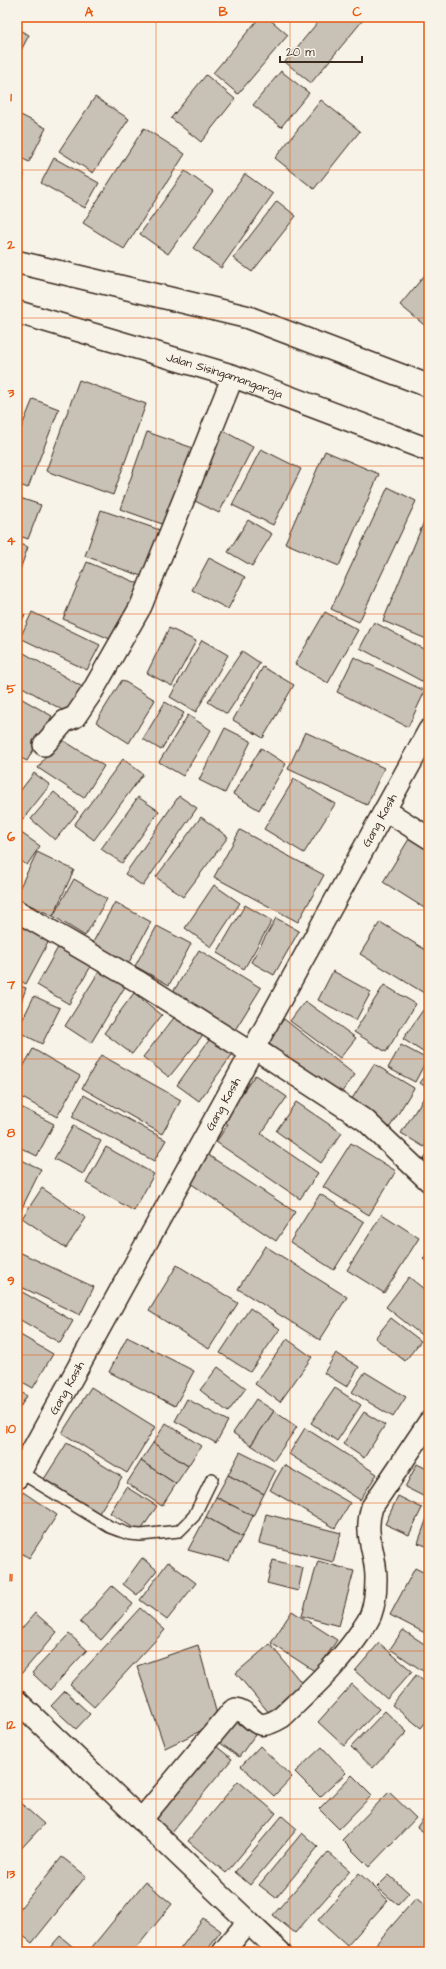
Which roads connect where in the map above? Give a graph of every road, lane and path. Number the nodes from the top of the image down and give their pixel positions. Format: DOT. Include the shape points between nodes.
graph roads {
  1 [pos="17,262"];
  2 [pos="17,312"];
  3 [pos="233,376"];
  4 [pos="429,386"];
  5 [pos="429,450"];
  6 [pos="429,730"];
  7 [pos="44,745"];
  8 [pos="385,810"];
  9 [pos="429,838"];
  10 [pos="17,911"];
  11 [pos="253,1051"];
  12 [pos="429,1181"];
  13 [pos="429,1422"];
  14 [pos="19,1475"];
  15 [pos="212,1479"];
  16 [pos="17,1701"];
  17 [pos="142,1820"];
  18 [pos="248,1922"];
  19 [pos="223,1952"];
  20 [pos="280,1952"];
  1 -- 4 [label="main road" via="247,317"];
  2 -- 3 [label="main road, Jalan Sisingamangaraja"];
  3 -- 5 [label="main road, Jalan Sisingamangaraja"];
  3 -- 7 [label="street" via="141,606 75,717 65,722"];
  6 -- 8 [label="street, Gang Kasih"];
  8 -- 9 [label="street"];
  8 -- 11 [label="street, Gang Kasih"];
  10 -- 11 [label="street"];
  11 -- 12 [label="street" via="366,1121"];
  11 -- 14 [label="street, Gang Kasih"];
  13 -- 17 [label="street" via="372,1507 368,1520 368,1536 376,1567 376,1591 371,1615 353,1644 322,1679 275,1721 264,1725 254,1722 239,1710 232,1712"];
  14 -- 15 [label="lane" via="110,1527 129,1534 141,1535 179,1531 194,1516"];
  16 -- 17 [label="street"];
  17 -- 18 [label="street"];
  18 -- 19 [label="street"];
  18 -- 20 [label="street"];
}
